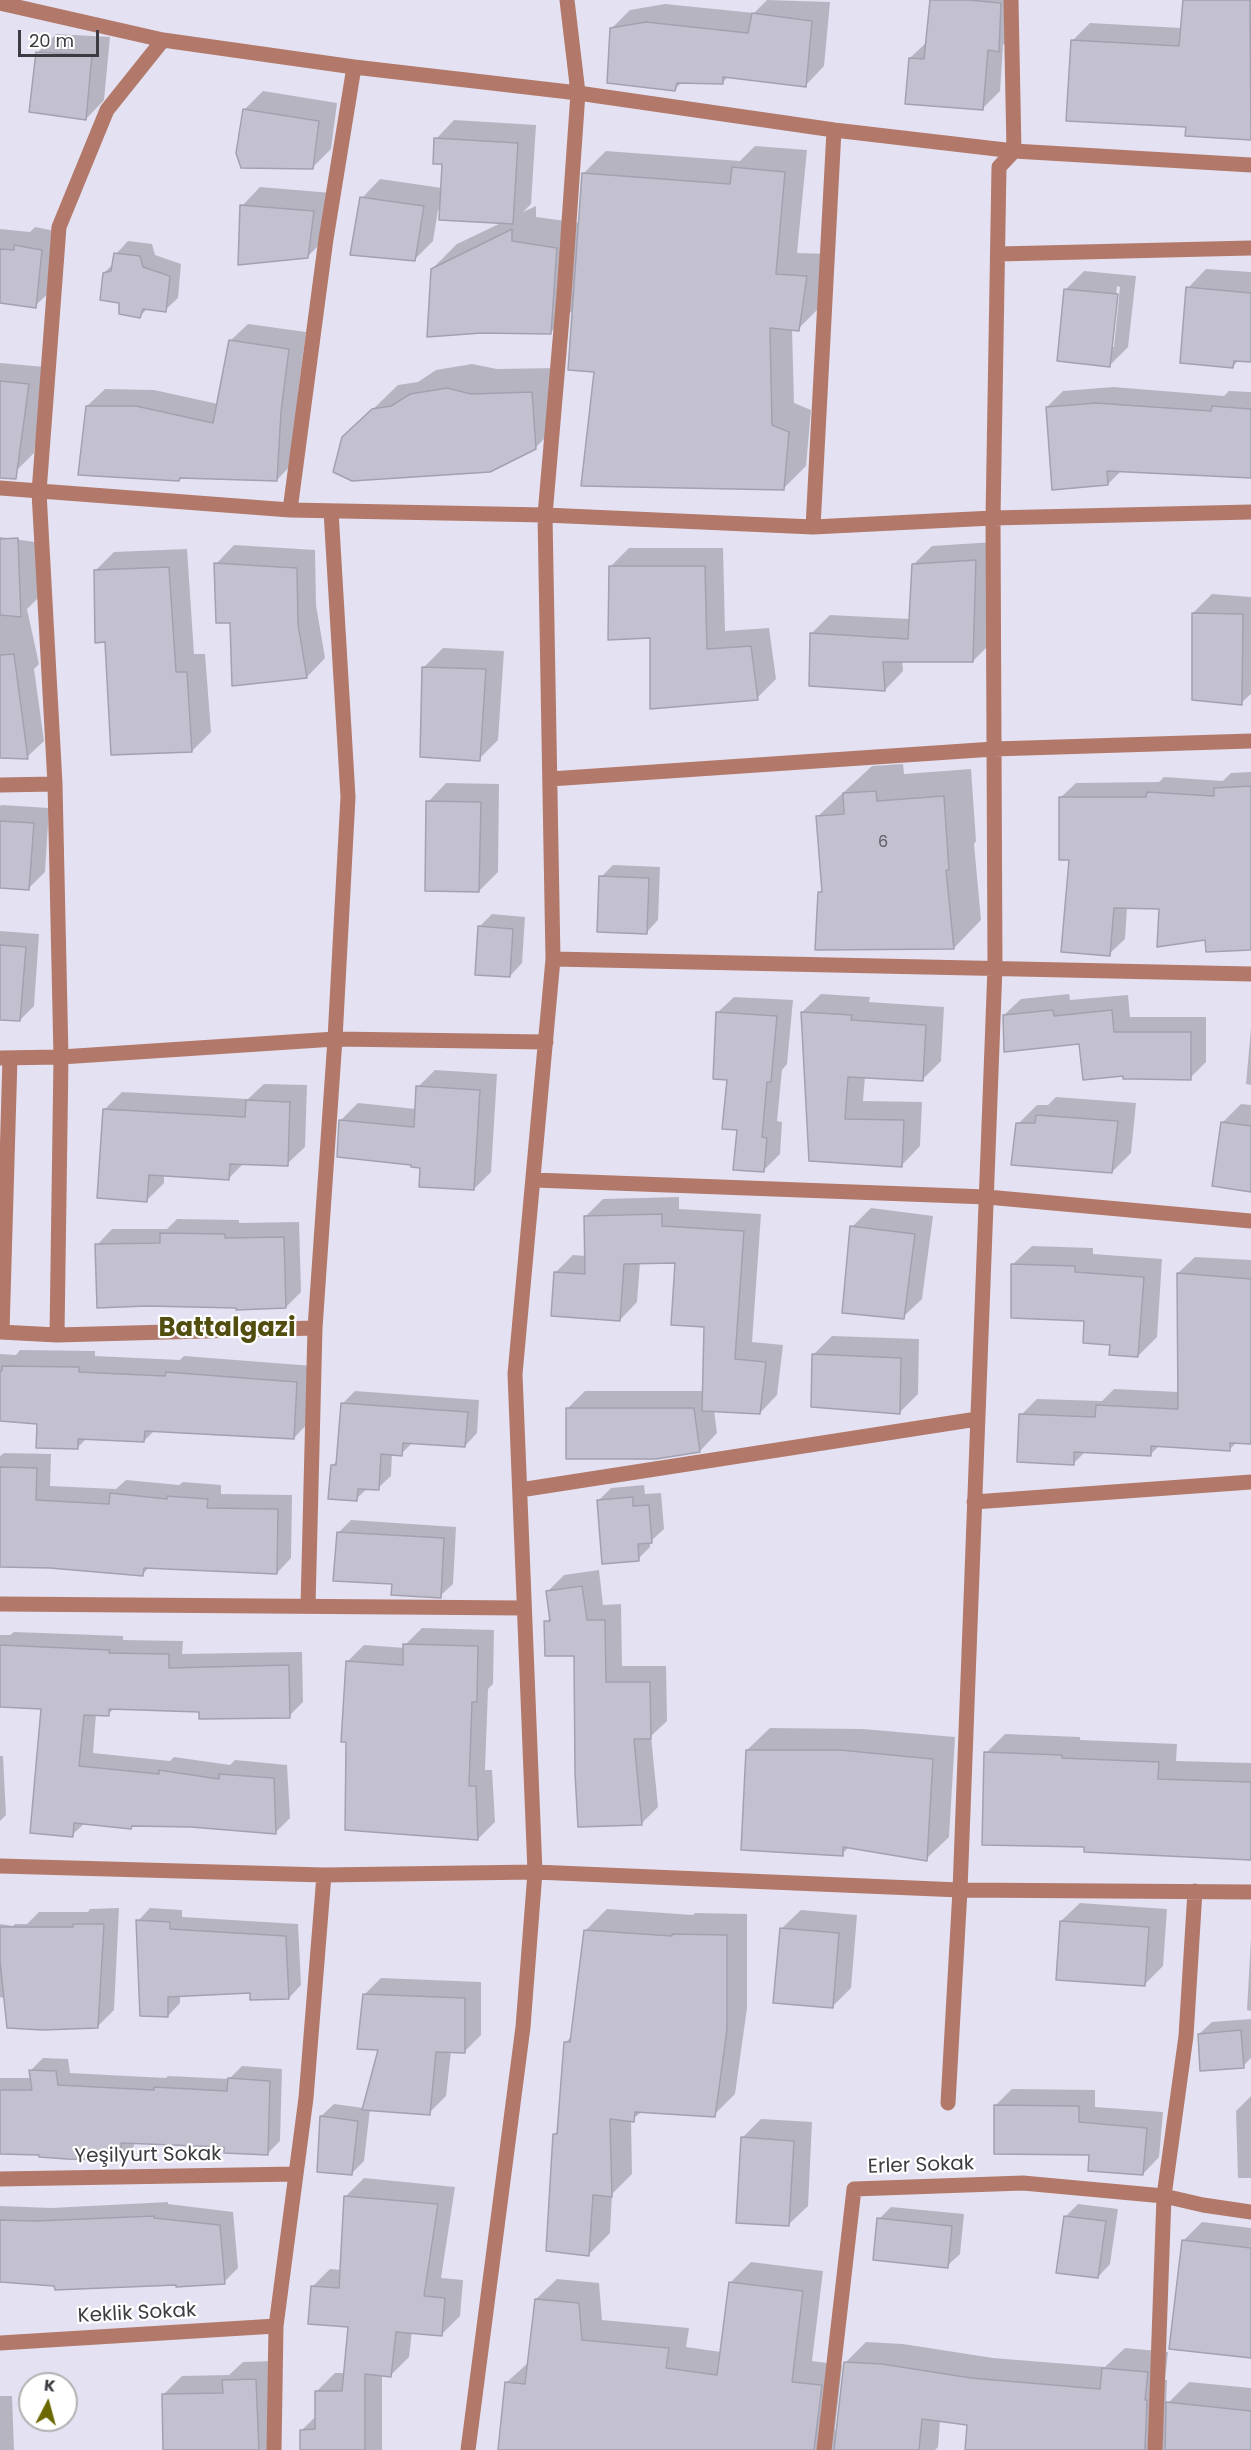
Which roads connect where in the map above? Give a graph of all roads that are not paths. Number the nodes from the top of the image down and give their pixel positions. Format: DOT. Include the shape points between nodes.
graph roads {
  1 [pos="567,0"];
  2 [pos="1011,0"];
  3 [pos="0,3"];
  4 [pos="163,40"];
  5 [pos="354,67"];
  6 [pos="578,93"];
  7 [pos="834,130"];
  8 [pos="1014,151"];
  9 [pos="1251,165"];
  10 [pos="1251,248"];
  11 [pos="998,254"];
  12 [pos="0,488"];
  13 [pos="39,492"];
  14 [pos="290,510"];
  15 [pos="331,511"];
  16 [pos="1251,512"];
  17 [pos="545,515"];
  18 [pos="993,518"];
  19 [pos="813,527"];
  20 [pos="1251,741"];
  21 [pos="994,749"];
  22 [pos="550,779"];
  23 [pos="55,784"];
  24 [pos="0,785"];
  25 [pos="553,959"];
  26 [pos="994,967"];
  27 [pos="1251,974"];
  28 [pos="335,1039"];
  29 [pos="546,1042"];
  30 [pos="61,1057"];
  31 [pos="5,1058"];
  32 [pos="534,1180"];
  33 [pos="987,1197"];
  34 [pos="1251,1221"];
  35 [pos="315,1328"];
  36 [pos="1,1332"];
  37 [pos="57,1335"];
  38 [pos="977,1419"];
  39 [pos="1251,1482"];
  40 [pos="520,1490"];
  41 [pos="974,1502"];
  42 [pos="0,1604"];
  43 [pos="308,1606"];
  44 [pos="524,1608"];
  45 [pos="0,1866"];
  46 [pos="535,1872"];
  47 [pos="324,1875"];
  48 [pos="960,1890"];
  49 [pos="1195,1891"];
  50 [pos="1251,1892"];
  51 [pos="948,2103"];
  52 [pos="296,2174"];
  53 [pos="0,2179"];
  54 [pos="1164,2196"];
  55 [pos="1251,2212"];
  56 [pos="276,2326"];
  57 [pos="0,2343"];
  58 [pos="274,2450"];
  59 [pos="468,2450"];
  60 [pos="824,2450"];
  61 [pos="1155,2450"];
  1 -- 6 [label="street"];
  2 -- 8 [label="street"];
  3 -- 4 [label="street"];
  4 -- 5 [label="street"];
  4 -- 13 [label="street" via="106,110 60,228"];
  5 -- 6 [label="street"];
  5 -- 14 [label="street" via="326,239"];
  6 -- 7 [label="street"];
  6 -- 17 [label="street"];
  7 -- 8 [label="street"];
  7 -- 19 [label="street"];
  8 -- 9 [label="street"];
  8 -- 11 [label="street" via="999,167"];
  10 -- 11 [label="street"];
  11 -- 18 [label="street"];
  12 -- 13 [label="street"];
  13 -- 14 [label="street"];
  13 -- 23 [label="street"];
  14 -- 15 [label="street"];
  15 -- 17 [label="street"];
  15 -- 28 [label="street" via="348,797"];
  16 -- 18 [label="street"];
  17 -- 19 [label="street"];
  17 -- 22 [label="street"];
  18 -- 19 [label="street"];
  18 -- 21 [label="street"];
  20 -- 21 [label="street"];
  21 -- 22 [label="street"];
  21 -- 26 [label="street"];
  22 -- 25 [label="street"];
  23 -- 24 [label="street"];
  23 -- 30 [label="street"];
  25 -- 26 [label="street"];
  25 -- 29 [label="street"];
  26 -- 27 [label="street"];
  26 -- 33 [label="street"];
  28 -- 29 [label="street"];
  28 -- 30 [label="street"];
  28 -- 35 [label="street"];
  29 -- 32 [label="street"];
  30 -- 31 [label="street"];
  30 -- 37 [label="street"];
  31 -- 36 [label="street"];
  32 -- 33 [label="street"];
  32 -- 40 [label="street" via="515,1374"];
  33 -- 34 [label="street"];
  33 -- 38 [label="street"];
  35 -- 37 [label="street"];
  35 -- 43 [label="street"];
  36 -- 37 [label="street"];
  38 -- 40 [label="street"];
  38 -- 41 [label="street"];
  39 -- 41 [label="street"];
  40 -- 44 [label="street"];
  41 -- 48 [label="street"];
  42 -- 43 [label="street"];
  43 -- 44 [label="street"];
  44 -- 46 [label="street"];
  45 -- 47 [label="street"];
  46 -- 47 [label="street"];
  46 -- 48 [label="street"];
  46 -- 59 [label="street" via="523,2026"];
  47 -- 52 [label="street"];
  48 -- 49 [label="street"];
  48 -- 51 [label="street"];
  49 -- 50 [label="street"];
  49 -- 54 [label="street" via="1186,2036"];
  52 -- 53 [label="street, Yeşilyurt Sokak"];
  52 -- 56 [label="street"];
  54 -- 55 [label="street, Erler Sokak"];
  54 -- 60 [label="street, Erler Sokak" via="1023,2183 854,2189"];
  54 -- 61 [label="street"];
  56 -- 57 [label="street, Keklik Sokak"];
  56 -- 58 [label="street"];
}
